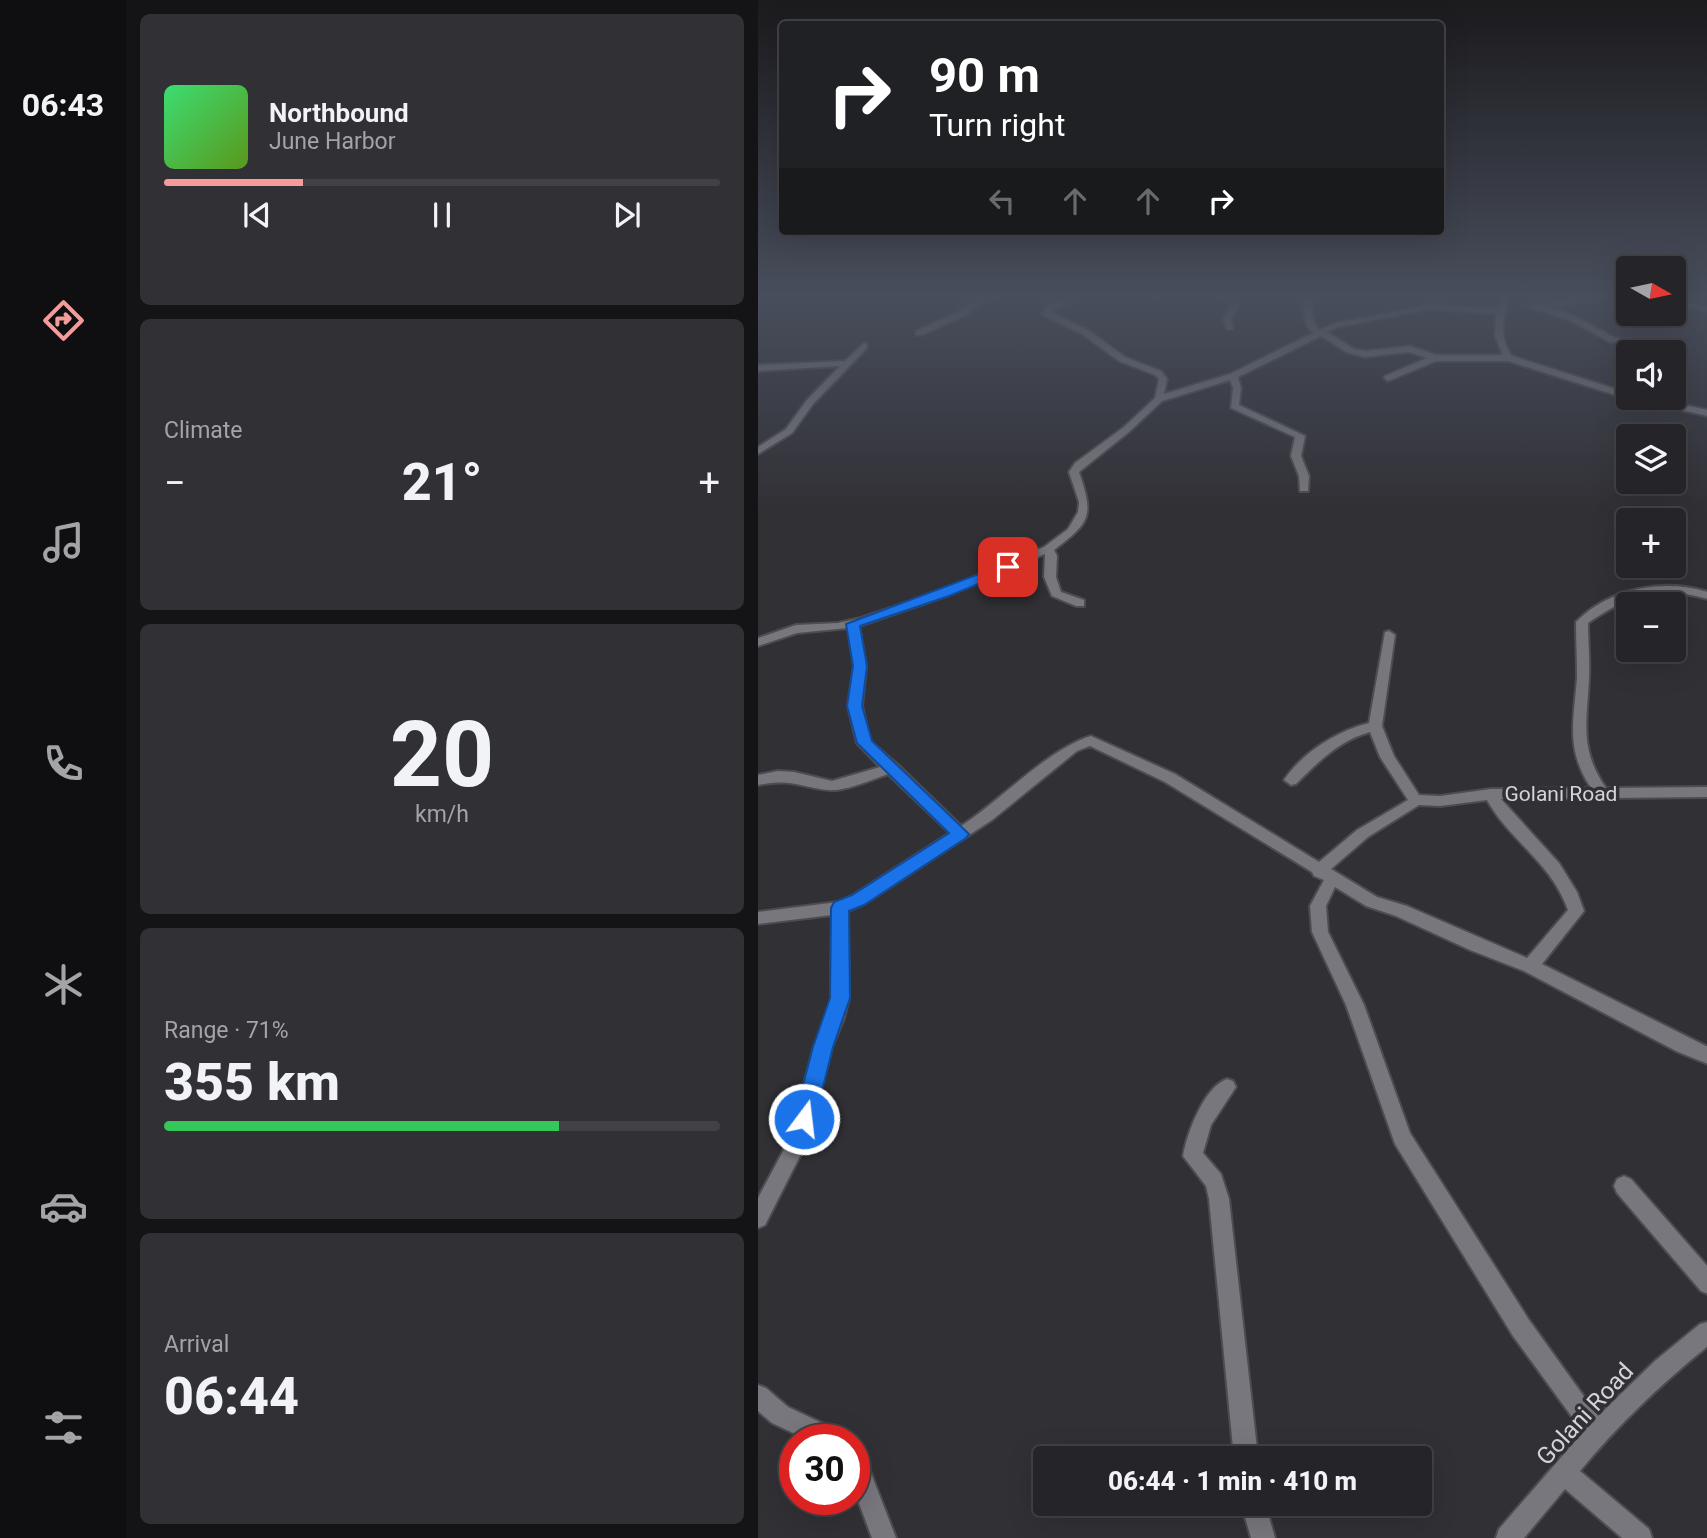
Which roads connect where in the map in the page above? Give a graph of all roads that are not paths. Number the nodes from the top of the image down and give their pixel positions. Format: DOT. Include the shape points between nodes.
graph roads {
  1 [pos="780,367"];
  2 [pos="843,367"];
  3 [pos="1142,367"];
  4 [pos="1251,367"];
  5 [pos="1414,367"];
  6 [pos="1536,367"];
  7 [pos="758,368"];
  8 [pos="1233,376"];
  9 [pos="1388,378"];
  10 [pos="1616,392"];
  11 [pos="1159,399"];
  12 [pos="1686,409"];
  13 [pos="1707,413"];
  14 [pos="758,452"];
  15 [pos="1304,489"];
  16 [pos="1048,549"];
  17 [pos="1707,596"];
  18 [pos="1080,603"];
  19 [pos="853,624"];
  20 [pos="1389,635"];
  21 [pos="758,642"];
  22 [pos="1375,726"];
  23 [pos="893,768"];
  24 [pos="758,780"];
  25 [pos="1291,780"];
  26 [pos="1707,792"];
  27 [pos="1491,794"];
  28 [pos="1603,795"];
  29 [pos="1415,800"];
  30 [pos="960,834"];
  31 [pos="1326,876"];
  32 [pos="840,908"];
  33 [pos="758,918"];
  34 [pos="1530,966"];
  35 [pos="1707,1056"];
  36 [pos="1227,1087"];
  37 [pos="1624,1186"];
  38 [pos="758,1218"];
  39 [pos="1707,1284"];
  40 [pos="1707,1332"];
  41 [pos="758,1396"];
  42 [pos="799,1424"];
  43 [pos="1597,1433"];
  44 [pos="1245,1446"];
  45 [pos="1564,1473"];
  46 [pos="870,1501"];
  47 [pos="1257,1516"];
  48 [pos="884,1538"];
  49 [pos="1263,1538"];
  50 [pos="1508,1538"];
  51 [pos="1640,1538"];
  1 -- 7 [label="street"];
  2 -- 14 [label="street" via="789,431"];
  3 -- 11 [label="street" via="1163,379"];
  4 -- 8 [label="street"];
  5 -- 9 [label="street"];
  6 -- 10 [label="street"];
  8 -- 11 [label="street"];
  8 -- 15 [label="street" via="1237,388 1234,406 1300,436 1296,456"];
  11 -- 16 [label="street" via="1079,465 1074,472 1083,512 1072,531"];
  12 -- 13 [label="street"];
  16 -- 18 [label="street" via="1056,594"];
  16 -- 19 [label="street" via="945,593"];
  17 -- 28 [label="street" via="1689,588 1663,587 1605,605 1582,622 1577,736 1588,775"];
  19 -- 21 [label="street" via="796,629"];
  19 -- 23 [label="street" via="860,666 857,722 864,743"];
  20 -- 22 [label="street"];
  22 -- 25 [label="street" via="1330,744"];
  22 -- 29 [label="street" via="1387,757"];
  23 -- 24 [label="street" via="832,786 794,777"];
  23 -- 30 [label="street"];
  26 -- 28 [label="street, Golani Road"];
  27 -- 28 [label="street, Golani Road"];
  27 -- 29 [label="street, Golani Road"];
  27 -- 34 [label="street" via="1509,821 1553,866 1576,911"];
  29 -- 31 [label="street" via="1350,841"];
  30 -- 31 [label="street" via="1072,748 1091,741 1179,783"];
  30 -- 32 [label="street"];
  31 -- 34 [label="street" via="1372,902"];
  31 -- 43 [label="street" via="1318,906 1320,932 1355,1005 1402,1138 1521,1328"];
  32 -- 33 [label="street"];
  32 -- 38 [label="street" via="840,998 835,1018 798,1142"];
  34 -- 35 [label="street"];
  36 -- 44 [label="street" via="1204,1116 1194,1139 1193,1156 1214,1181 1219,1199"];
  37 -- 39 [label="street"];
  40 -- 43 [label="street, Golani Road"];
  41 -- 42 [label="street"];
  43 -- 45 [label="street, Golani Road"];
  45 -- 50 [label="street, Golani Road"];
  45 -- 51 [label="street"];
  46 -- 48 [label="street"];
  47 -- 49 [label="street"];
}
